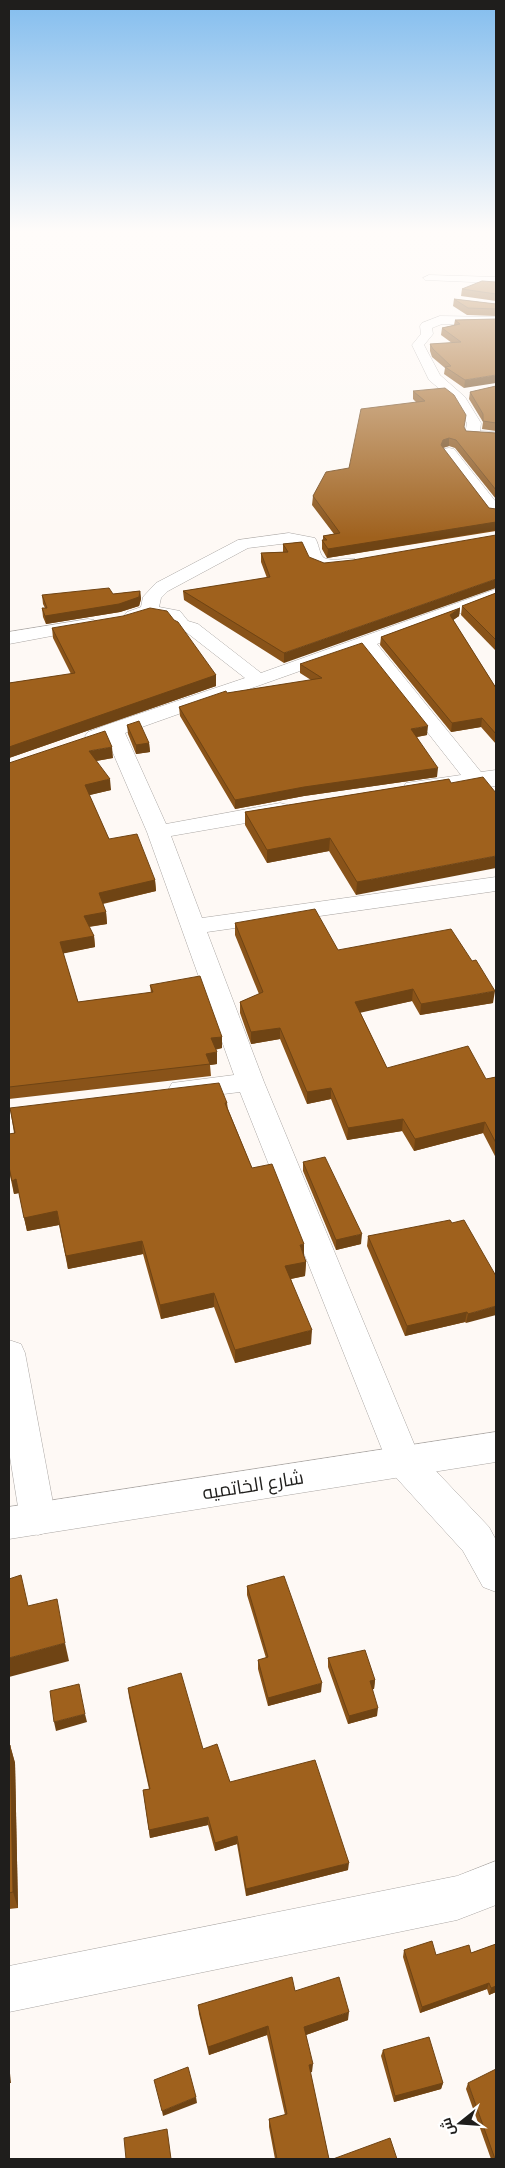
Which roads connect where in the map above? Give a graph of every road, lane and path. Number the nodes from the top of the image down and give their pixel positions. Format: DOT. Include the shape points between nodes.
graph roads {
  1 [pos="425,335"];
  2 [pos="471,394"];
  3 [pos="456,396"];
  4 [pos="496,436"];
  5 [pos="449,452"];
  6 [pos="496,512"];
  7 [pos="361,561"];
  8 [pos="496,594"];
  9 [pos="149,610"];
  10 [pos="9,638"];
  11 [pos="366,642"];
  12 [pos="259,680"];
  13 [pos="113,729"];
  14 [pos="78,742"];
  15 [pos="486,777"];
  16 [pos="496,784"];
  17 [pos="390,792"];
  18 [pos="304,806"];
  19 [pos="158,832"];
  20 [pos="496,884"];
  21 [pos="194,926"];
  22 [pos="250,1082"];
  23 [pos="154,1093"];
  24 [pos="9,1353"];
  25 [pos="496,1447"];
  26 [pos="403,1461"];
  27 [pos="24,1521"];
  28 [pos="496,1574"];
  29 [pos="496,1883"];
  30 [pos="9,1989"];
  1 -- 3 [label="street" via="418,345 419,349 434,376"];
  2 -- 3 [label="street"];
  3 -- 4 [label="street" via="474,423 472,435"];
  5 -- 6 [label="street"];
  7 -- 9 [label="street" via="324,565 315,560 308,542 296,538 248,543 162,587 152,597"];
  8 -- 11 [label="street"];
  9 -- 10 [label="street" via="108,621"];
  9 -- 12 [label="street" via="174,615 182,625 192,628"];
  11 -- 12 [label="street"];
  11 -- 15 [label="street"];
  12 -- 13 [label="street"];
  13 -- 14 [label="street"];
  13 -- 19 [label="street"];
  15 -- 16 [label="street"];
  15 -- 17 [label="street"];
  18 -- 19 [label="street"];
  19 -- 21 [label="street"];
  20 -- 21 [label="street"];
  21 -- 22 [label="street"];
  22 -- 23 [label="street"];
  22 -- 26 [label="street"];
  24 -- 27 [label="street"];
  25 -- 26 [label="street, شارع الخاتميه"];
  26 -- 27 [label="street, شارع الخاتميه"];
  26 -- 28 [label="street" via="476,1539"];
  29 -- 30 [label="street" via="457,1898"];
}
